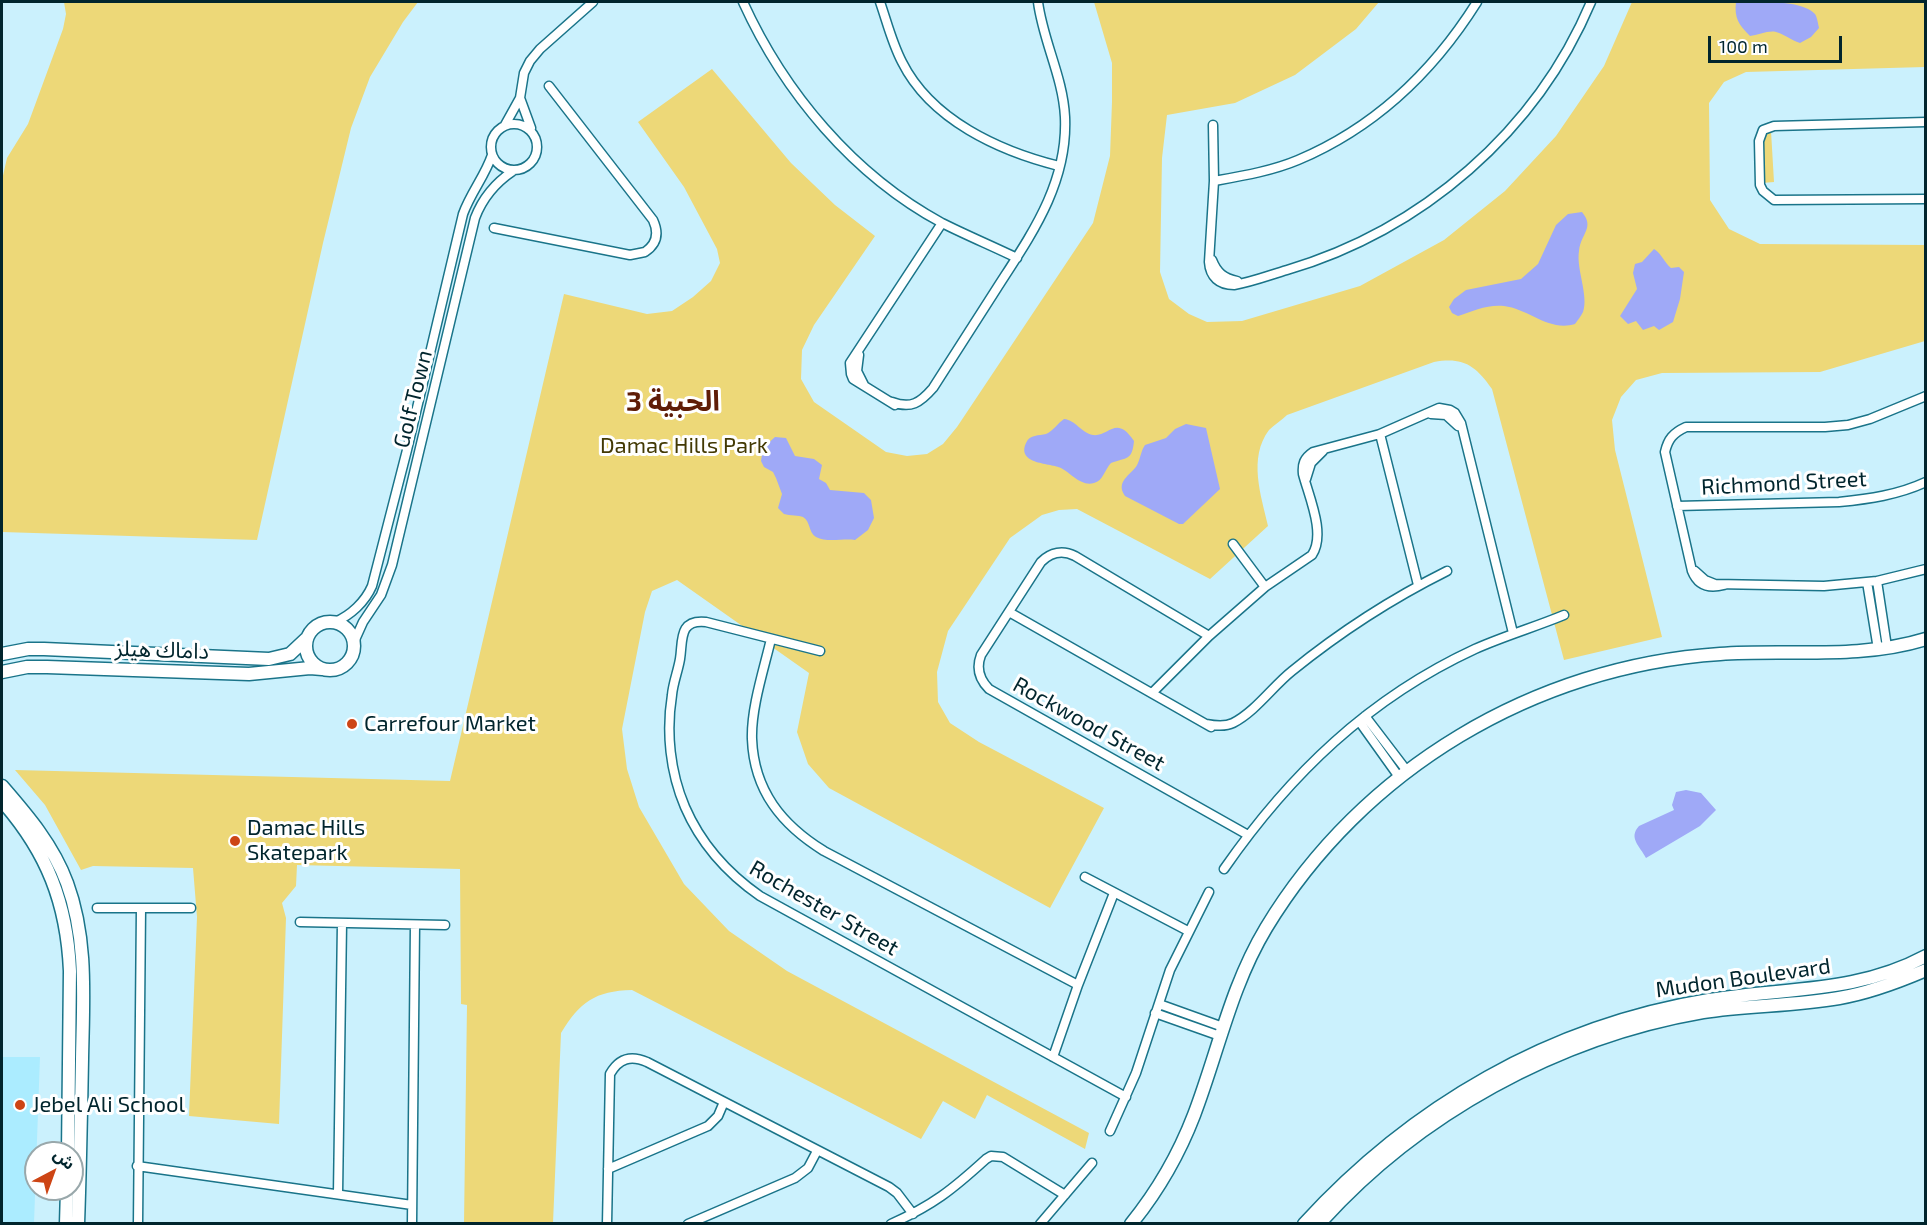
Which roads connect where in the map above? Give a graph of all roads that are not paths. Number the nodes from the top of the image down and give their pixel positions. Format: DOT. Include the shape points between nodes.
graph roads {
  1 [pos="593,2"];
  2 [pos="743,2"];
  3 [pos="880,2"];
  4 [pos="1038,2"];
  5 [pos="1477,2"];
  6 [pos="1591,2"];
  7 [pos="549,86"];
  8 [pos="520,98"];
  9 [pos="1926,122"];
  10 [pos="505,125"];
  11 [pos="1213,125"];
  12 [pos="533,133"];
  13 [pos="492,155"];
  14 [pos="1059,166"];
  15 [pos="513,171"];
  16 [pos="1214,181"];
  17 [pos="1926,199"];
  18 [pos="942,222"];
  19 [pos="494,228"];
  20 [pos="1017,258"];
  21 [pos="1926,396"];
  22 [pos="1380,434"];
  23 [pos="1926,482"];
  24 [pos="1677,506"];
  25 [pos="1233,544"];
  26 [pos="1926,569"];
  27 [pos="1447,571"];
  28 [pos="1872,582"];
  29 [pos="1418,585"];
  30 [pos="1265,587"];
  31 [pos="1009,612"];
  32 [pos="1564,615"];
  33 [pos="335,622"];
  34 [pos="1513,633"];
  35 [pos="1209,636"];
  36 [pos="306,639"];
  37 [pos="771,639"];
  38 [pos="1926,639"];
  39 [pos="354,642"];
  40 [pos="1882,648"];
  41 [pos="820,651"];
  42 [pos="2,654"];
  43 [pos="322,669"];
  44 [pos="2,672"];
  45 [pos="1152,693"];
  46 [pos="1362,719"];
  47 [pos="1403,774"];
  48 [pos="2,786"];
  49 [pos="2,801"];
  50 [pos="1248,835"];
  51 [pos="1224,869"];
  52 [pos="1085,877"];
  53 [pos="1209,892"];
  54 [pos="1114,893"];
  55 [pos="97,908"];
  56 [pos="141,908"];
  57 [pos="191,908"];
  58 [pos="300,922"];
  59 [pos="342,923"];
  60 [pos="415,925"];
  61 [pos="445,925"];
  62 [pos="1188,931"];
  63 [pos="1926,956"];
  64 [pos="1926,970"];
  65 [pos="1078,985"];
  66 [pos="1159,1004"];
  67 [pos="1155,1013"];
  68 [pos="1221,1031"];
  69 [pos="1053,1057"];
  70 [pos="1126,1097"];
  71 [pos="724,1102"];
  72 [pos="1110,1131"];
  73 [pos="68,1141"];
  74 [pos="817,1151"];
  75 [pos="1092,1163"];
  76 [pos="137,1166"];
  77 [pos="608,1169"];
  78 [pos="338,1194"];
  79 [pos="1065,1195"];
  80 [pos="67,1201"];
  81 [pos="412,1205"];
  82 [pos="914,1214"];
  83 [pos="66,1224"];
  84 [pos="78,1224"];
  85 [pos="138,1224"];
  86 [pos="412,1224"];
  87 [pos="607,1224"];
  88 [pos="688,1224"];
  89 [pos="891,1224"];
  90 [pos="1040,1224"];
  91 [pos="1131,1224"];
  92 [pos="1304,1224"];
  93 [pos="1318,1224"];
  1 -- 8 [label="street" via="534,54 524,73"];
  2 -- 18 [label="street" via="783,75 828,132 881,182"];
  3 -- 14 [label="street" via="902,62 944,113 994,144"];
  4 -- 14 [label="street" via="1062,94 1065,118"];
  5 -- 16 [label="street" via="1428,69 1361,126 1297,160"];
  6 -- 16 [label="street" via="1565,55 1533,101 1471,170 1379,233 1345,250 1245,283 1230,280 1219,273 1209,254"];
  7 -- 19 [label="street" via="653,220 655,240 645,252 630,255"];
  8 -- 10 [label="street"];
  8 -- 12 [label="street"];
  9 -- 17 [label="street" via="1774,126 1763,130 1760,185 1774,200"];
  10 -- 12 [label="street" via="515,123"];
  10 -- 13 [label="street" via="494,134"];
  11 -- 16 [label="street"];
  12 -- 15 [label="street" via="538,150 535,159 522,170"];
  13 -- 15 [label="street" via="497,163"];
  13 -- 33 [label="street, Golf Town" via="463,214 371,590 352,612"];
  14 -- 20 [label="street" via="1040,221"];
  15 -- 39 [label="street, Golf Town" via="493,187 475,218 392,565 381,595"];
  18 -- 20 [label="street"];
  18 -- 20 [label="street" via="857,357 856,367 866,388 904,410 918,409 929,400"];
  21 -- 24 [label="street, Richmond Street" via="1848,425 1686,427 1675,432 1665,452"];
  22 -- 29 [label="street"];
  22 -- 30 [label="street" via="1307,456 1302,468 1318,535 1316,548 1306,560"];
  22 -- 34 [label="street" via="1439,408 1459,417"];
  23 -- 24 [label="street, Richmond Street" via="1890,495 1848,501"];
  24 -- 28 [label="street, Richmond Street" via="1691,564 1705,580 1724,585 1824,586"];
  25 -- 30 [label="street"];
  26 -- 28 [label="street, Richmond Street"];
  27 -- 29 [label="street"];
  28 -- 40 [label="street"];
  29 -- 45 [label="street" via="1334,638 1289,673 1239,725 1227,731 1206,724"];
  30 -- 35 [label="street"];
  31 -- 35 [label="street, Rockwood Street" via="1041,562 1050,555 1066,553"];
  31 -- 45 [label="street"];
  31 -- 50 [label="street, Rockwood Street" via="979,661 985,685"];
  32 -- 34 [label="street"];
  33 -- 36 [label="street" via="312,628"];
  33 -- 39 [label="street" via="348,629"];
  34 -- 46 [label="street" via="1436,669"];
  35 -- 45 [label="street"];
  36 -- 42 [label="street, داماك هيلز" via="290,654 269,659 44,649"];
  36 -- 43 [label="street" via="308,657"];
  37 -- 41 [label="street, Rochester Street"];
  37 -- 65 [label="street" via="752,738 761,783 786,823 825,851"];
  37 -- 69 [label="street, Rochester Street" via="701,621 691,624 682,634 670,708 670,749 684,804 705,844 724,867 760,897"];
  38 -- 40 [label="street"];
  39 -- 43 [label="street" via="354,652 346,664 334,670"];
  40 -- 47 [label="street" via="1850,653 1721,653 1612,670 1542,694 1489,718"];
  43 -- 44 [label="street, داماك هيلز" via="249,674 27,667"];
  46 -- 47 [label="street"];
  46 -- 50 [label="street" via="1299,775"];
  47 -- 68 [label="street" via="1334,838 1280,905 1246,965"];
  48 -- 84 [label="street" via="55,856 67,882 81,937"];
  49 -- 73 [label="street" via="16,816 45,864 64,916 70,971"];
  50 -- 51 [label="street"];
  52 -- 54 [label="street"];
  53 -- 62 [label="street"];
  54 -- 62 [label="street"];
  54 -- 65 [label="street"];
  55 -- 56 [label="street"];
  56 -- 57 [label="street"];
  56 -- 76 [label="street"];
  58 -- 59 [label="street"];
  59 -- 60 [label="street"];
  59 -- 78 [label="street"];
  60 -- 61 [label="street"];
  60 -- 81 [label="street"];
  62 -- 66 [label="street"];
  63 -- 92 [label="street, Mudon Boulevard" via="1892,971 1836,986 1724,997 1648,1013 1550,1046 1472,1085 1414,1123 1374,1154"];
  64 -- 93 [label="street, Mudon Boulevard" via="1857,994 1681,1017 1572,1050 1507,1080 1424,1130 1370,1172"];
  65 -- 69 [label="street"];
  66 -- 67 [label="street"];
  66 -- 68 [label="street"];
  67 -- 68 [label="street"];
  67 -- 70 [label="street"];
  68 -- 91 [label="street" via="1193,1118 1157,1188"];
  69 -- 70 [label="street, Rochester Street"];
  70 -- 72 [label="street"];
  71 -- 74 [label="street"];
  71 -- 77 [label="street" via="708,1126"];
  71 -- 77 [label="street" via="639,1058 621,1060 610,1074"];
  74 -- 82 [label="street" via="890,1187"];
  74 -- 88 [label="street" via="808,1168 795,1178"];
  75 -- 79 [label="street"];
  76 -- 78 [label="street"];
  76 -- 85 [label="street"];
  77 -- 87 [label="street"];
  78 -- 81 [label="street"];
  79 -- 82 [label="street" via="997,1156 986,1159 946,1194"];
  79 -- 90 [label="street"];
  80 -- 83 [label="street"];
  81 -- 86 [label="street"];
  82 -- 89 [label="street"];
}
